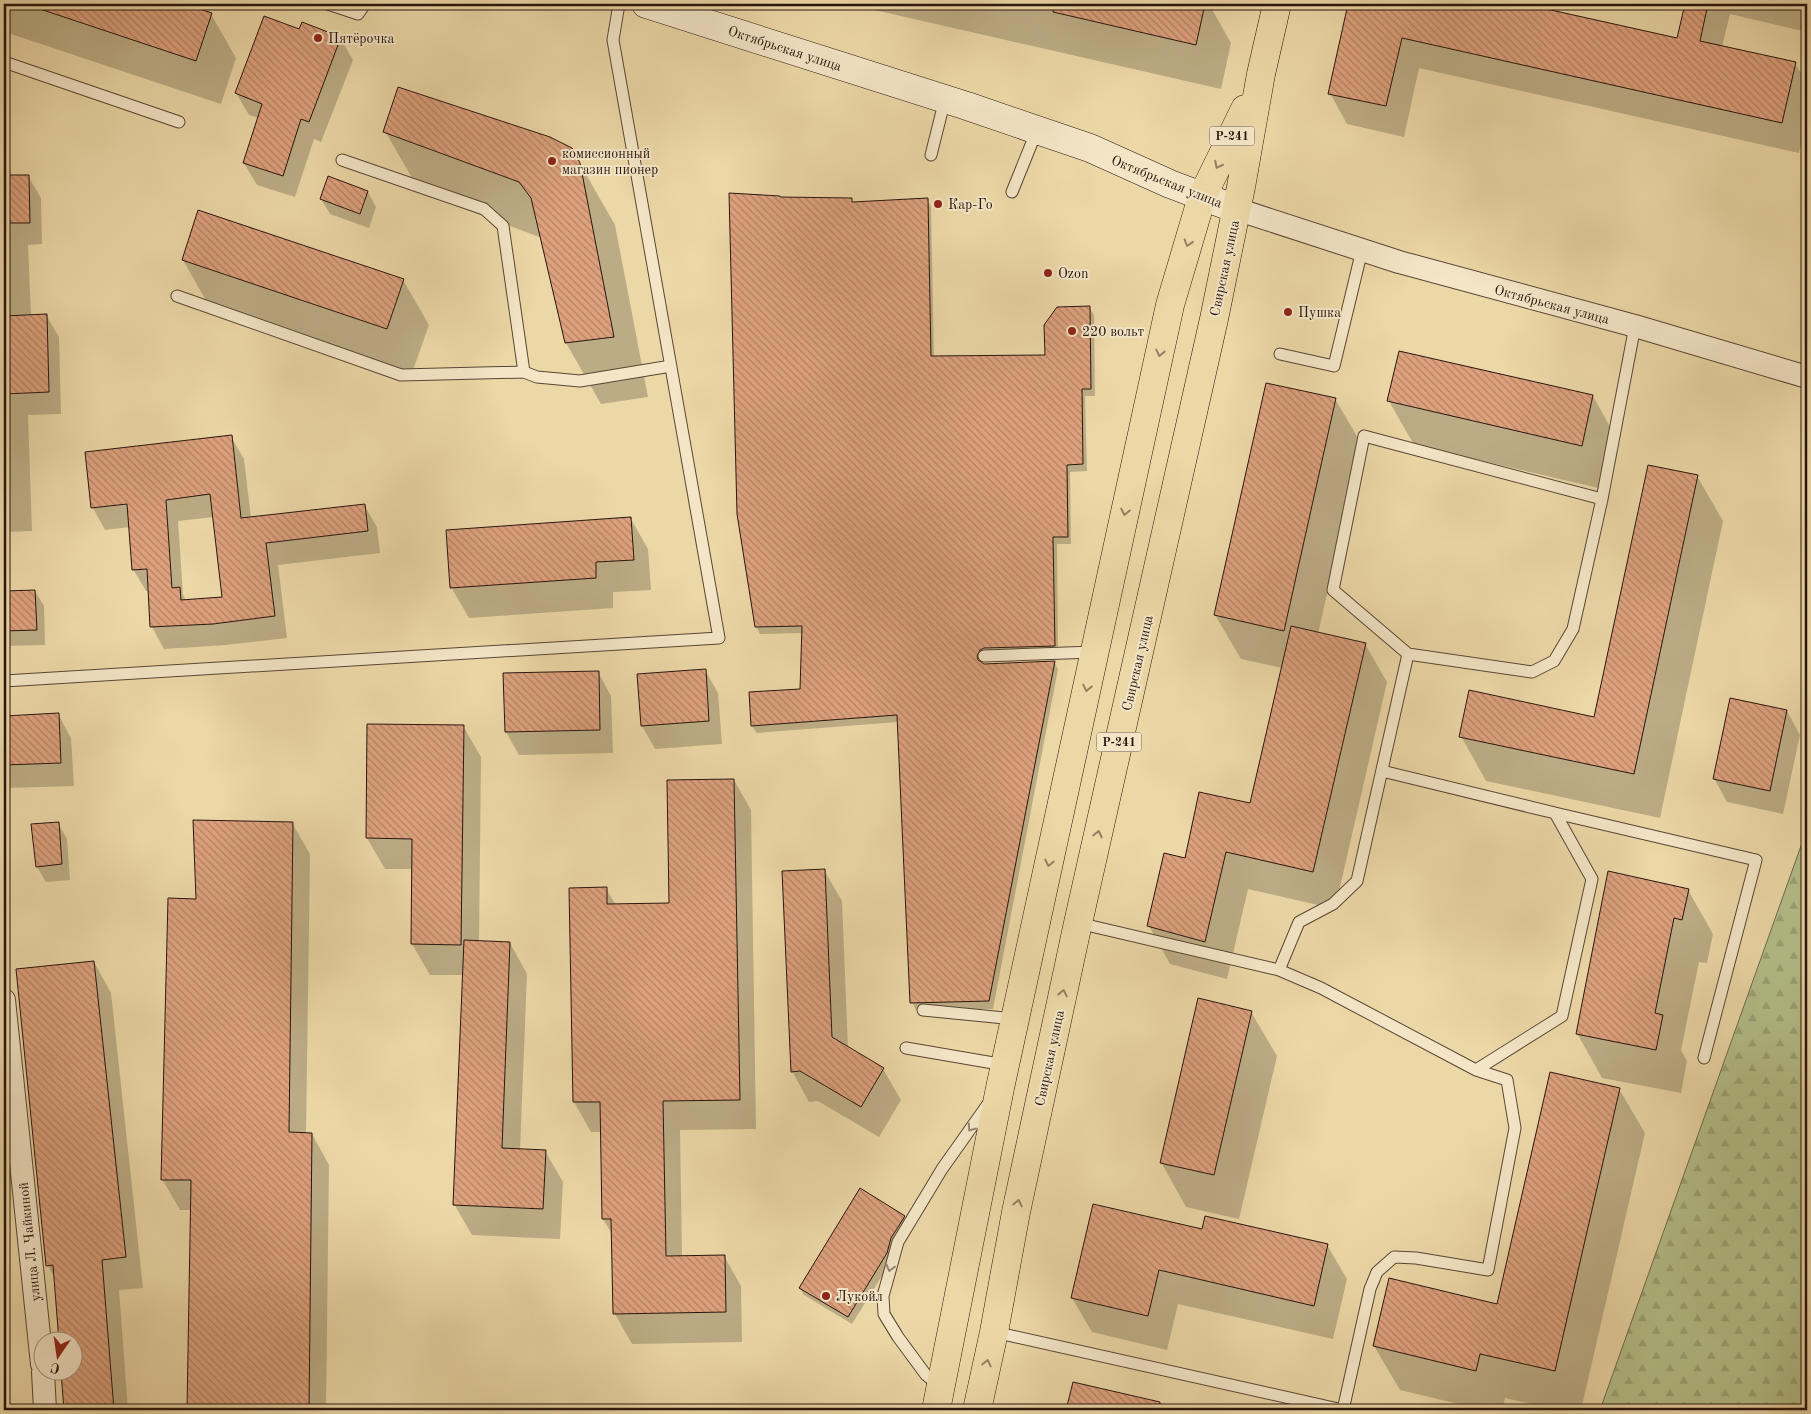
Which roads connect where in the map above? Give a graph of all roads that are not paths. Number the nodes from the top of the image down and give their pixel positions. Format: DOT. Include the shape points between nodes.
graph roads {
  1 [pos="328,4"];
  2 [pos="365,4"];
  3 [pos="618,4"];
  4 [pos="646,4"];
  5 [pos="1277,4"];
  6 [pos="4,62"];
  7 [pos="1261,74"];
  8 [pos="945,99"];
  9 [pos="179,122"];
  10 [pos="1038,130"];
  11 [pos="931,155"];
  12 [pos="342,160"];
  13 [pos="1012,192"];
  14 [pos="1202,197"];
  15 [pos="1236,209"];
  16 [pos="1362,250"];
  17 [pos="177,296"];
  18 [pos="1636,326"];
  19 [pos="1280,354"];
  20 [pos="671,366"];
  21 [pos="524,372"];
  22 [pos="1807,377"];
  23 [pos="1602,499"];
  24 [pos="1095,652"];
  25 [pos="1408,654"];
  26 [pos="984,656"];
  27 [pos="4,681"];
  28 [pos="1382,771"];
  29 [pos="1555,813"];
  30 [pos="1078,923"];
  31 [pos="1279,970"];
  32 [pos="4,1000"];
  33 [pos="924,1010"];
  34 [pos="1014,1019"];
  35 [pos="906,1048"];
  36 [pos="1704,1058"];
  37 [pos="1476,1070"];
  38 [pos="1002,1076"];
  39 [pos="39,1332"];
  40 [pos="994,1332"];
  41 [pos="44,1382"];
  42 [pos="939,1399"];
  43 [pos="45,1410"];
  44 [pos="977,1410"];
  45 [pos="1343,1410"];
  1 -- 2 [label="lane" via="358,14"];
  3 -- 20 [label="lane" via="613,40"];
  4 -- 8 [label="main road, Октябрьская улица"];
  5 -- 7 [label="highway, Свирская улица / Р-241"];
  6 -- 9 [label="lane"];
  7 -- 14 [label="highway, Р-241, one-way"];
  7 -- 15 [label="highway, Свирская улица / Р-241"];
  8 -- 10 [label="main road, Октябрьская улица"];
  8 -- 11 [label="lane"];
  10 -- 13 [label="lane"];
  10 -- 14 [label="main road, Октябрьская улица" via="1090,148"];
  12 -- 21 [label="lane" via="484,209 503,226"];
  14 -- 15 [label="main road, Октябрьская улица"];
  14 -- 24 [label="highway, Р-241, one-way" via="1170,305"];
  15 -- 16 [label="street, Октябрьская улица"];
  30 -- 15 [label="highway, Свирская улица / Р-241, one-way"];
  16 -- 18 [label="street, Октябрьская улица"];
  16 -- 19 [label="lane" via="1334,366"];
  17 -- 21 [label="lane" via="401,376"];
  18 -- 22 [label="street, Октябрьская улица"];
  18 -- 23 [label="lane"];
  20 -- 21 [label="lane" via="580,381"];
  20 -- 27 [label="lane" via="719,638"];
  23 -- 25 [label="lane" via="1573,629 1554,661 1532,672"];
  23 -- 25 [label="lane" via="1364,436 1333,590"];
  24 -- 26 [label="lane"];
  24 -- 34 [label="highway, Р-241, one-way"];
  25 -- 28 [label="lane"];
  28 -- 29 [label="lane"];
  28 -- 31 [label="lane" via="1357,881 1333,904 1299,922"];
  29 -- 36 [label="lane" via="1756,860"];
  29 -- 37 [label="lane" via="1592,879 1562,1016"];
  30 -- 31 [label="lane"];
  40 -- 30 [label="highway, Свирская улица / Р-241, one-way" via="1018,1202"];
  31 -- 37 [label="lane" via="1321,988"];
  32 -- 39 [label="street, улица Л. Чайкиной"];
  33 -- 34 [label="lane"];
  34 -- 38 [label="highway, Р-241"];
  35 -- 38 [label="lane"];
  37 -- 45 [label="lane" via="1507,1080 1515,1128 1488,1270 1394,1257 1377,1272 1367,1301"];
  38 -- 42 [label="highway, Р-241"];
  38 -- 42 [label="lane, one-way" via="898,1242 883,1296 884,1314"];
  44 -- 40 [label="highway, Свирская улица / Р-241, one-way"];
  40 -- 45 [label="lane"];
  41 -- 43 [label="street"];
}
